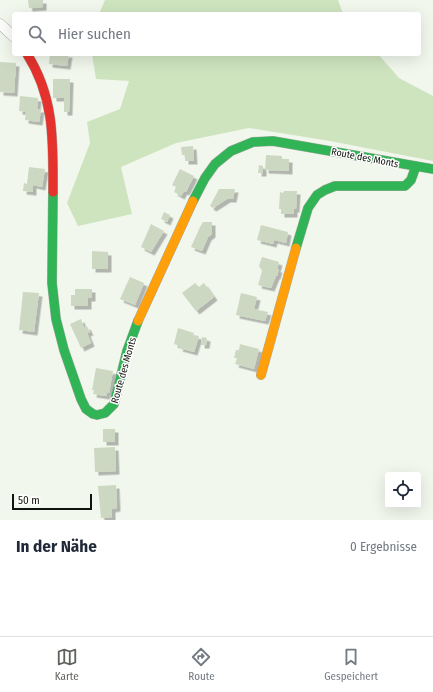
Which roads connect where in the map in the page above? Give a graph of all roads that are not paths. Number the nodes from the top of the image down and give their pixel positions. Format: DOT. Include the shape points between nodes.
graph roads {
  1 [pos="0,24"];
  2 [pos="12,35"];
  3 [pos="28,56"];
  4 [pos="416,166"];
  5 [pos="433,169"];
  6 [pos="261,375"];
  1 -- 2 [label="street"];
  3 -- 4 [label="street, Route des Monts" via="38,70 45,88 52,125 52,291 57,321 77,389 84,405 92,414 107,412 114,404 127,351 138,321 201,186 223,157 246,144 267,140"];
  4 -- 5 [label="street, Route des Monts"];
  4 -- 6 [label="street" via="412,180 405,186 335,186 325,189 312,200 306,213"];
}
